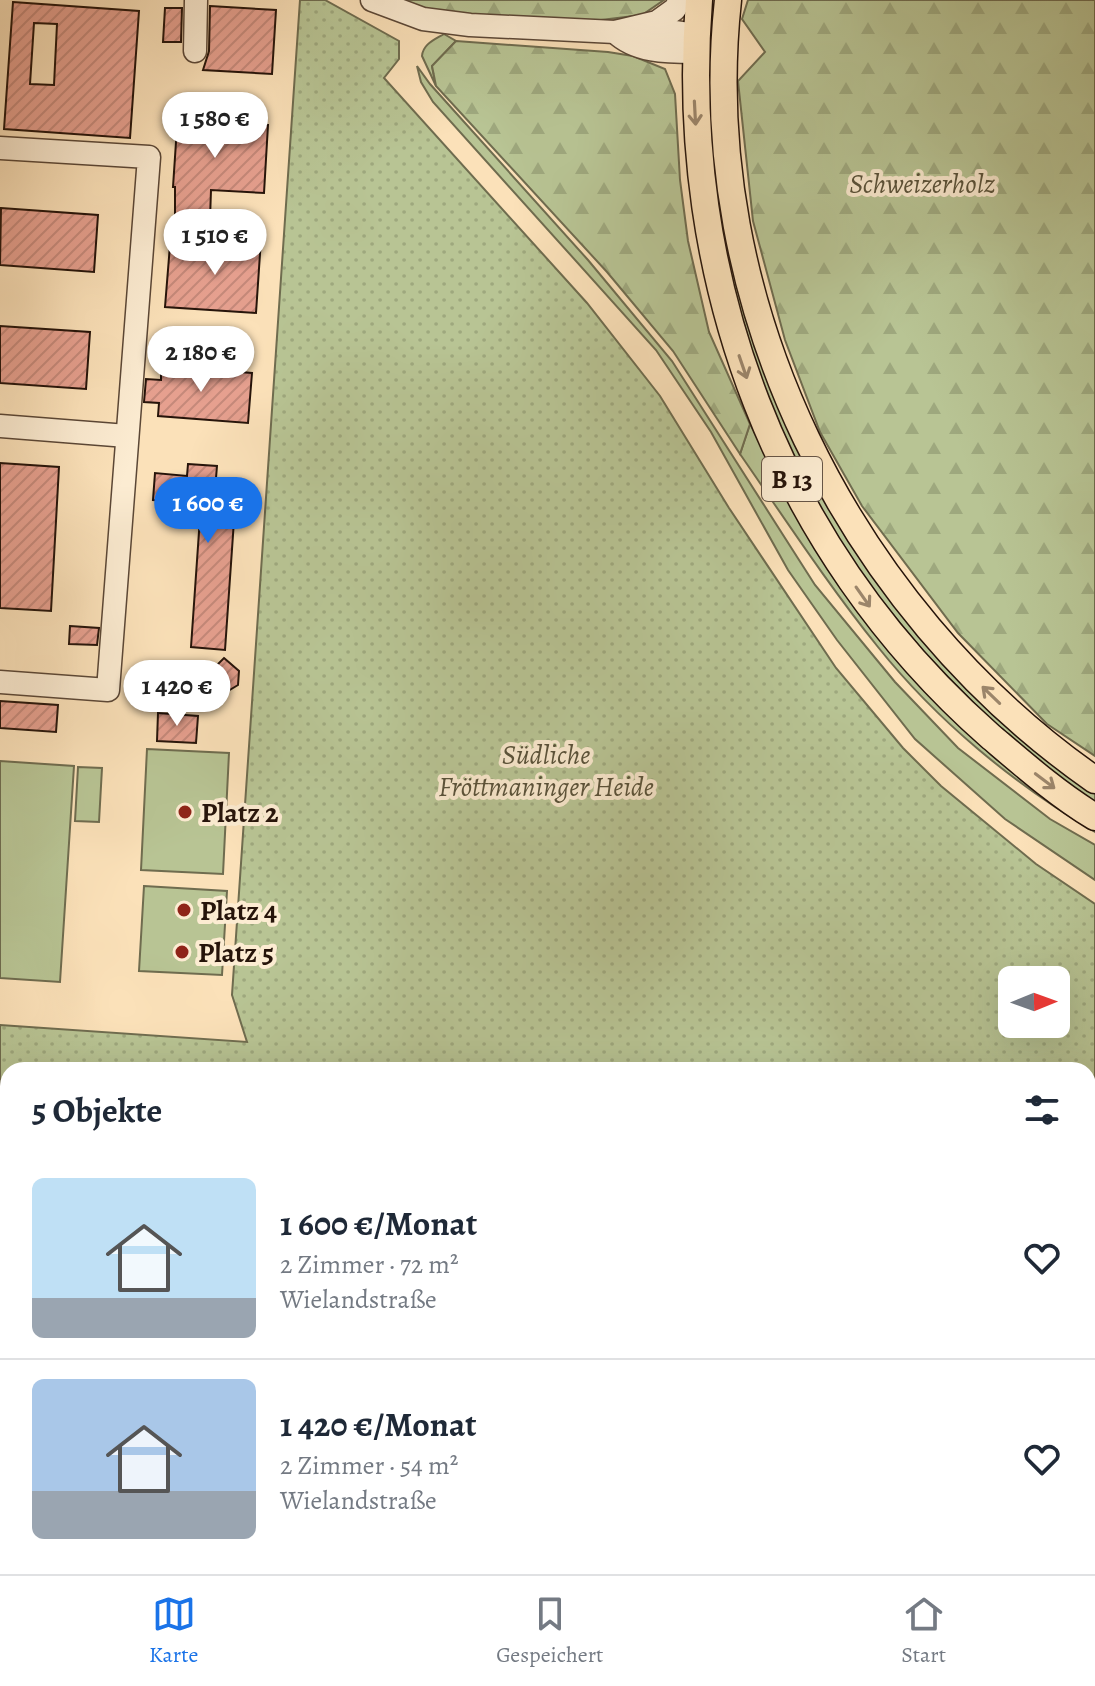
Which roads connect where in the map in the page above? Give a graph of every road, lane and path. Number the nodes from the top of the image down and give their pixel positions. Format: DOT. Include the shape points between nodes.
graph roads {
  1 [pos="196,0"];
  2 [pos="372,0"];
  3 [pos="680,0"];
  4 [pos="699,0"];
  5 [pos="728,0"];
  6 [pos="615,32"];
  7 [pos="695,44"];
  8 [pos="725,45"];
  9 [pos="195,51"];
  10 [pos="0,148"];
  11 [pos="0,426"];
  12 [pos="127,436"];
  13 [pos="0,682"];
  14 [pos="1095,780"];
  15 [pos="1095,817"];
  1 -- 9 [label="street"];
  2 -- 6 [label="street" via="435,21"];
  3 -- 6 [label="street" via="657,22"];
  4 -- 7 [label="main road, B 13"];
  5 -- 8 [label="main road, B 13"];
  6 -- 7 [label="street" via="660,30"];
  7 -- 8 [label="main road"];
  7 -- 15 [label="main road, B 13, one-way" via="698,160 717,283 744,373 779,455 816,526 914,661 1021,763"];
  14 -- 8 [label="main road, B 13, one-way" via="1008,712 955,660 880,567 829,485 779,376 756,306 730,178"];
  10 -- 12 [label="street" via="149,157"];
  11 -- 12 [label="street"];
  12 -- 13 [label="street" via="108,690"];
}
